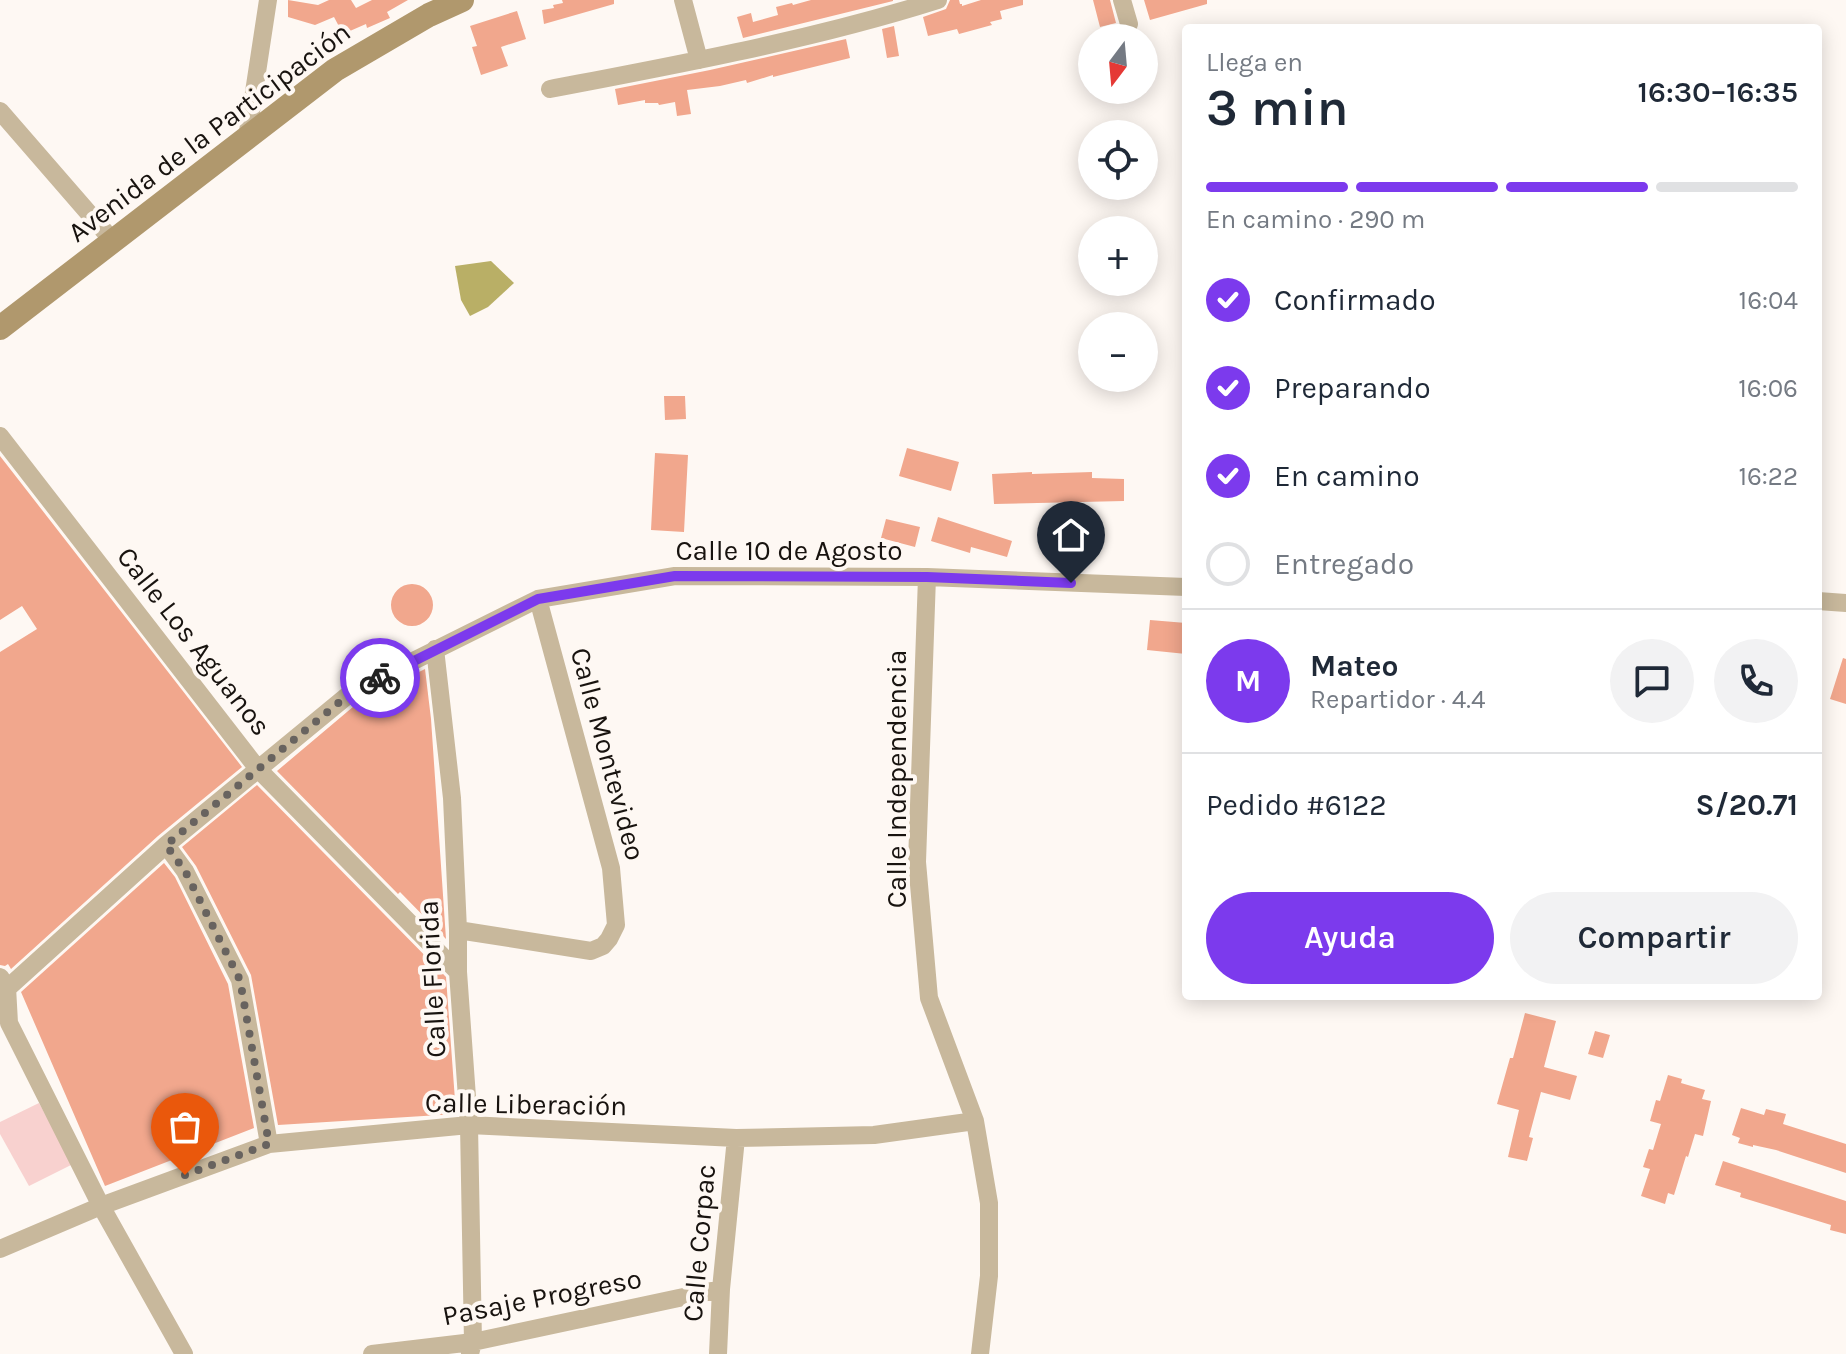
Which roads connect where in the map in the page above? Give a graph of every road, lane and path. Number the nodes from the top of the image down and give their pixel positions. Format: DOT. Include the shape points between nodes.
graph roads {
  1 [pos="268,0"];
  2 [pos="462,0"];
  3 [pos="683,0"];
  4 [pos="938,0"];
  5 [pos="1122,0"];
  6 [pos="885,8"];
  7 [pos="1129,24"];
  8 [pos="699,60"];
  9 [pos="550,89"];
  10 [pos="0,111"];
  11 [pos="247,138"];
  12 [pos="112,240"];
  13 [pos="0,328"];
  14 [pos="0,436"];
  15 [pos="927,577"];
  16 [pos="1182,587"];
  17 [pos="538,599"];
  18 [pos="1822,601"];
  19 [pos="1846,603"];
  20 [pos="435,649"];
  21 [pos="258,769"];
  22 [pos="166,845"];
  23 [pos="458,930"];
  24 [pos="458,972"];
  25 [pos="2,986"];
  26 [pos="975,1121"];
  27 [pos="469,1125"];
  28 [pos="736,1138"];
  29 [pos="269,1144"];
  30 [pos="101,1206"];
  31 [pos="0,1249"];
  32 [pos="721,1289"];
  33 [pos="472,1348"];
  34 [pos="184,1354"];
  35 [pos="372,1354"];
  36 [pos="718,1354"];
  37 [pos="980,1354"];
  1 -- 11 [label="street"];
  2 -- 11 [label="main road, Avenida de la Participación" via="335,70"];
  3 -- 8 [label="street"];
  4 -- 6 [label="street"];
  5 -- 7 [label="street"];
  6 -- 8 [label="street"];
  8 -- 9 [label="street"];
  10 -- 12 [label="street"];
  11 -- 12 [label="main road, Avenida de la Participación"];
  12 -- 13 [label="main road, Avenida de la Participación"];
  14 -- 21 [label="street, Calle Los Aguanos"];
  15 -- 16 [label="street, Calle 10 de Agosto"];
  15 -- 17 [label="street, Calle 10 de Agosto" via="675,576"];
  15 -- 26 [label="street, Calle Independencia" via="917,862 929,998"];
  17 -- 20 [label="street, Calle 10 de Agosto"];
  17 -- 23 [label="street, Calle Montevideo" via="611,868 616,925 603,946 591,951"];
  18 -- 19 [label="street"];
  20 -- 21 [label="street, Calle 10 de Agosto" via="353,691"];
  20 -- 23 [label="street, Calle Florida" via="452,798"];
  21 -- 22 [label="street, Calle 10 de Agosto"];
  21 -- 24 [label="street, Calle Los Aguanos"];
  22 -- 25 [label="street, Calle 10 de Agosto"];
  22 -- 29 [label="street" via="185,871 240,980"];
  23 -- 24 [label="street, Calle Florida"];
  24 -- 27 [label="street, Calle Florida"];
  25 -- 30 [label="street" via="9,1023"];
  26 -- 28 [label="street, Calle Liberación" via="874,1135"];
  26 -- 37 [label="street, Calle Independencia" via="989,1203 989,1276"];
  27 -- 28 [label="street, Calle Liberación"];
  27 -- 29 [label="street, Calle Liberación"];
  27 -- 33 [label="street, Calle Florida"];
  28 -- 32 [label="street, Calle Corpac"];
  29 -- 30 [label="street, Calle Liberación"];
  30 -- 31 [label="street, Calle Liberación"];
  30 -- 34 [label="street"];
  32 -- 33 [label="street, Pasaje Progreso"];
  32 -- 36 [label="street, Calle Corpac"];
  33 -- 35 [label="street, Pasaje Progreso"];
}
